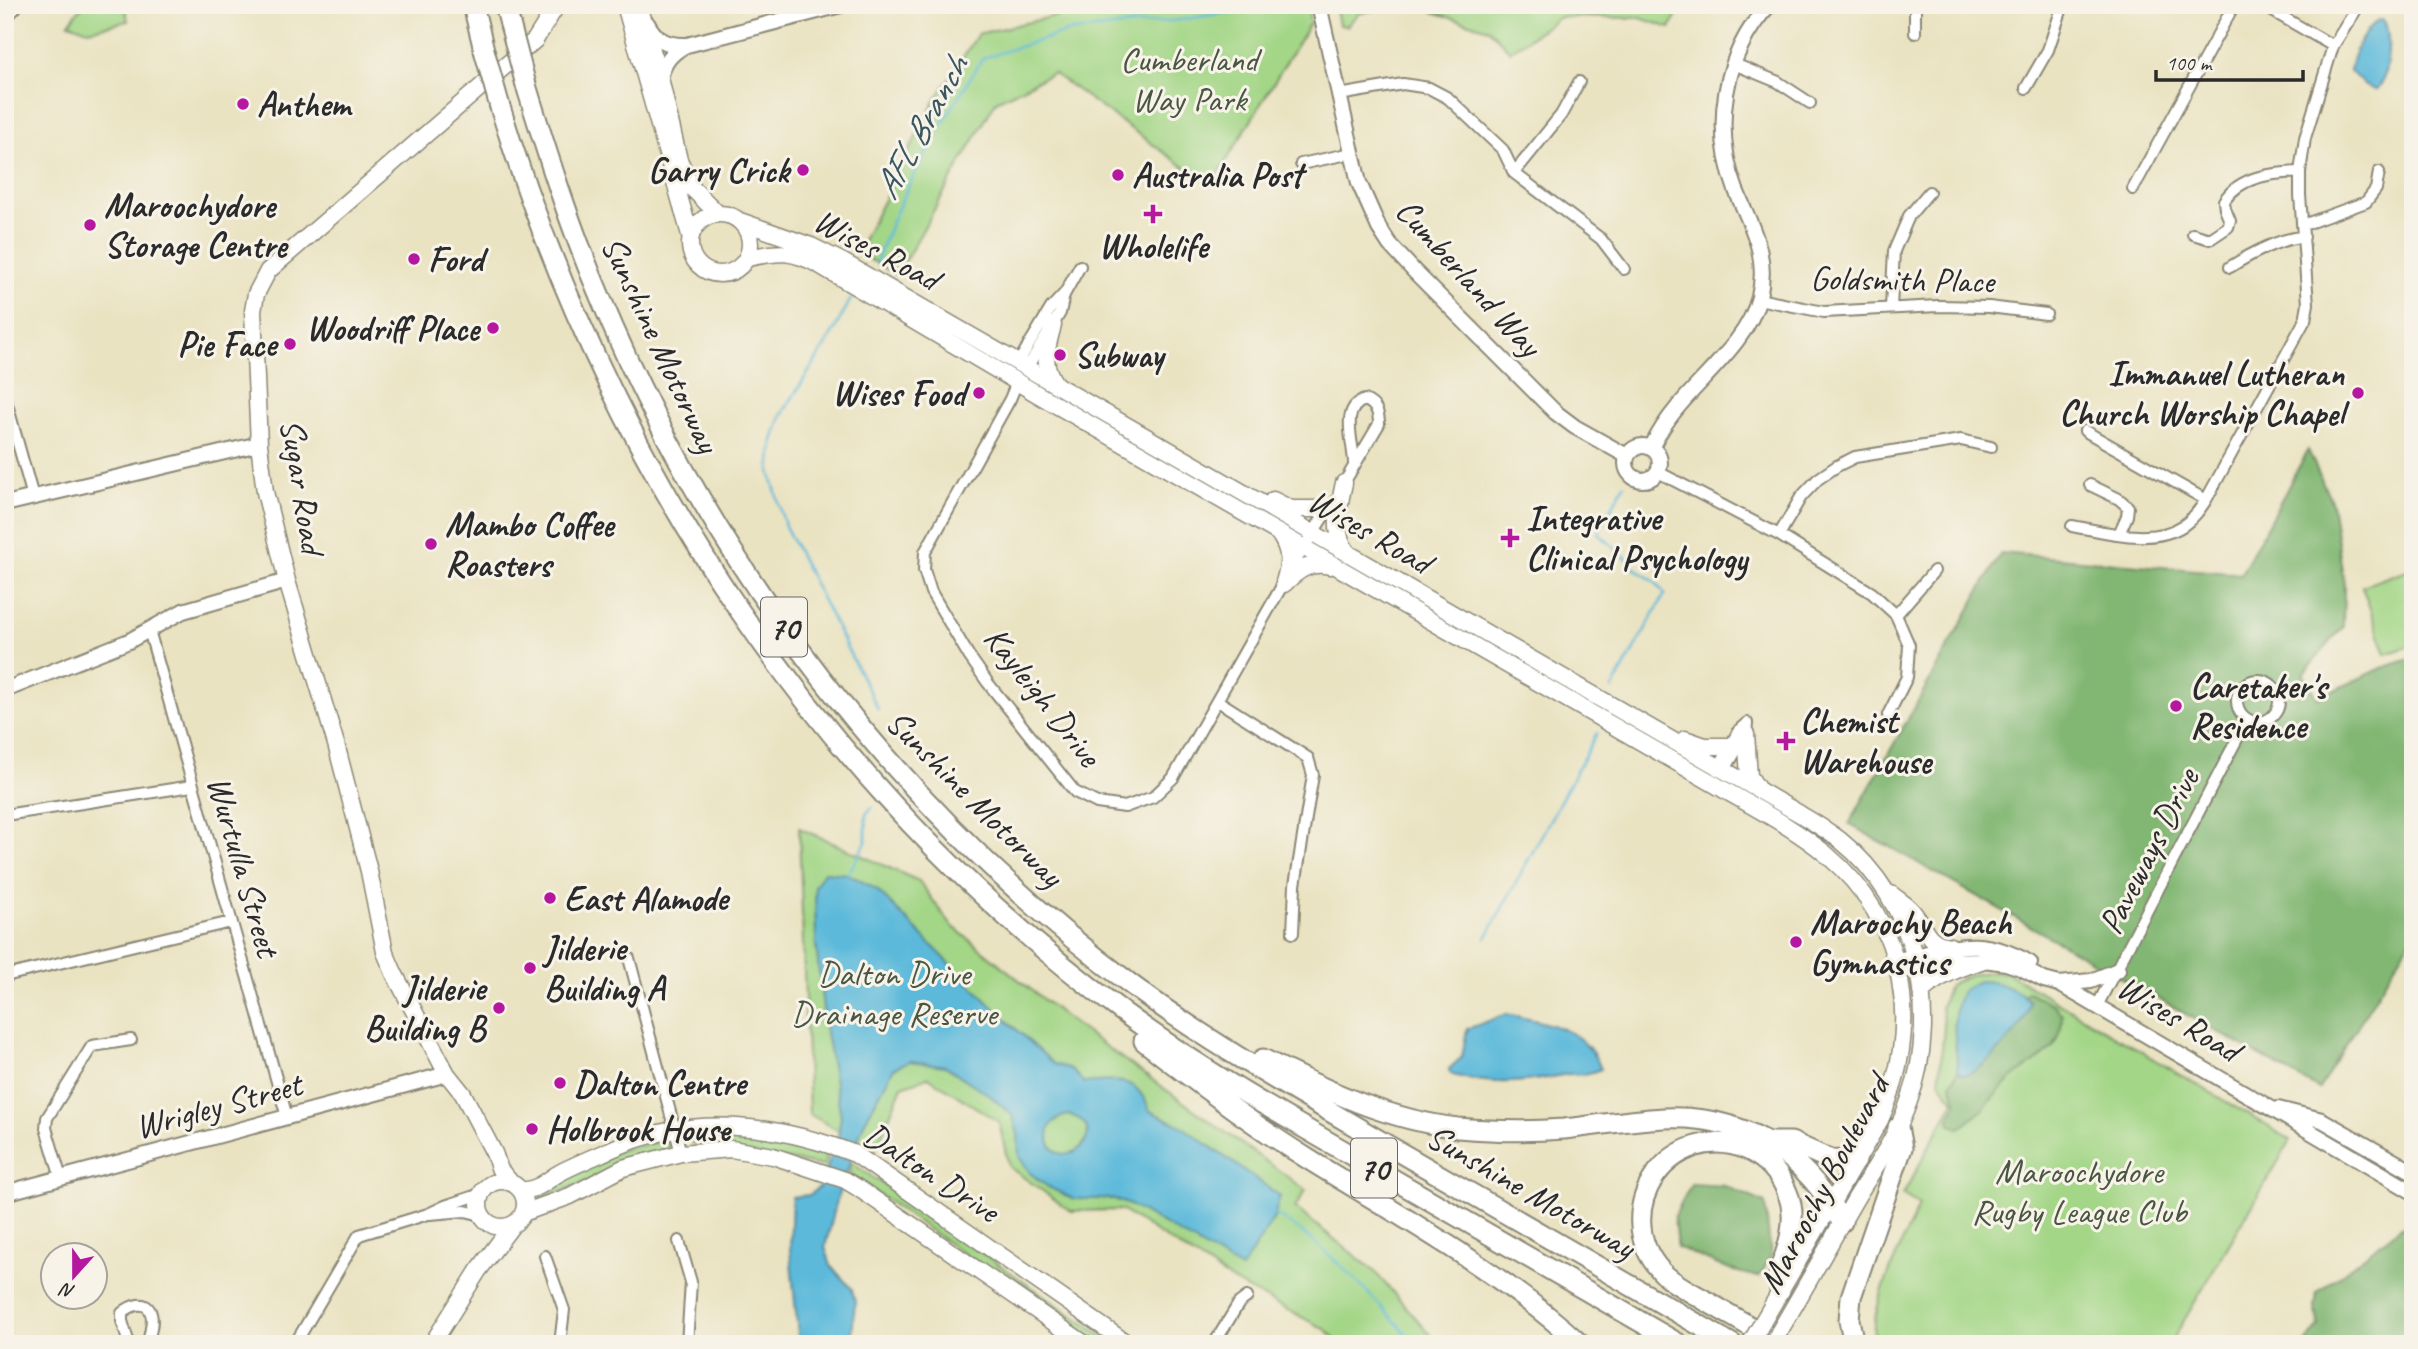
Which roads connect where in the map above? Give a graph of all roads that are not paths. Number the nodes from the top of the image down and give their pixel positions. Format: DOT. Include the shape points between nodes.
graph roads {
  1 [pos="473,5"];
  2 [pos="547,5"];
  3 [pos="557,5"];
  4 [pos="625,5"];
  5 [pos="841,5"];
  6 [pos="1319,5"];
  7 [pos="1769,5"];
  8 [pos="1915,5"];
  9 [pos="2063,5"];
  10 [pos="2234,5"];
  11 [pos="2262,5"];
  12 [pos="2359,5"];
  13 [pos="19,6"];
  14 [pos="640,10"];
  15 [pos="507,15"];
  16 [pos="5,19"];
  17 [pos="1915,33"];
  18 [pos="532,34"];
  19 [pos="687,45"];
  20 [pos="2333,46"];
  21 [pos="507,64"];
  22 [pos="1734,64"];
  23 [pos="660,78"];
  24 [pos="1579,82"];
  25 [pos="2026,88"];
  26 [pos="1339,95"];
  27 [pos="1810,103"];
  28 [pos="1352,153"];
  29 [pos="1301,164"];
  30 [pos="2300,172"];
  31 [pos="2379,172"];
  32 [pos="1514,173"];
  33 [pos="2133,189"];
  34 [pos="1929,192"];
  35 [pos="716,212"];
  36 [pos="740,221"];
  37 [pos="2303,231"];
  38 [pos="2193,234"];
  39 [pos="690,235"];
  40 [pos="748,258"];
  41 [pos="1080,266"];
  42 [pos="2230,267"];
  43 [pos="1623,269"];
  44 [pos="1065,293"];
  45 [pos="1758,299"];
  46 [pos="1891,308"];
  47 [pos="2046,314"];
  48 [pos="1053,325"];
  49 [pos="1022,366"];
  50 [pos="1017,382"];
  51 [pos="1056,385"];
  52 [pos="5,397"];
  53 [pos="2085,431"];
  54 [pos="259,444"];
  55 [pos="1991,447"];
  56 [pos="1651,448"];
  57 [pos="1628,456"];
  58 [pos="1354,464"];
  59 [pos="1658,472"];
  60 [pos="1219,480"];
  61 [pos="1344,483"];
  62 [pos="2090,485"];
  63 [pos="33,497"];
  64 [pos="2206,500"];
  65 [pos="5,504"];
  66 [pos="1328,509"];
  67 [pos="2072,526"];
  68 [pos="1278,532"];
  69 [pos="2119,534"];
  70 [pos="1779,535"];
  71 [pos="1308,541"];
  72 [pos="1347,563"];
  73 [pos="1934,571"];
  74 [pos="287,581"];
  75 [pos="1284,584"];
  76 [pos="1896,615"];
  77 [pos="149,629"];
  78 [pos="5,691"];
  79 [pos="1218,701"];
  80 [pos="1628,715"];
  81 [pos="1888,715"];
  82 [pos="2247,720"];
  83 [pos="1746,734"];
  84 [pos="1730,746"];
  85 [pos="1718,774"];
  86 [pos="192,786"];
  87 [pos="1760,791"];
  88 [pos="5,815"];
  89 [pos="1881,886"];
  90 [pos="231,922"];
  91 [pos="1293,933"];
  92 [pos="1950,946"];
  93 [pos="629,958"];
  94 [pos="1984,960"];
  95 [pos="1916,962"];
  96 [pos="1898,966"];
  97 [pos="2118,970"];
  98 [pos="5,976"];
  99 [pos="1078,977"];
  100 [pos="2059,985"];
  101 [pos="1921,992"];
  102 [pos="2097,1006"];
  103 [pos="131,1040"];
  104 [pos="1216,1043"];
  105 [pos="447,1074"];
  106 [pos="2267,1106"];
  107 [pos="288,1117"];
  108 [pos="1898,1127"];
  109 [pos="675,1128"];
  110 [pos="1768,1142"];
  111 [pos="681,1153"];
  112 [pos="1856,1161"];
  113 [pos="2413,1172"];
  114 [pos="61,1178"];
  115 [pos="516,1187"];
  116 [pos="484,1191"];
  117 [pos="2413,1192"];
  118 [pos="5,1193"];
  119 [pos="1831,1203"];
  120 [pos="428,1214"];
  121 [pos="487,1219"];
  122 [pos="518,1219"];
  123 [pos="1842,1222"];
  124 [pos="679,1241"];
  125 [pos="545,1256"];
  126 [pos="478,1271"];
  127 [pos="1780,1291"];
  128 [pos="1247,1297"];
  129 [pos="458,1305"];
  130 [pos="1575,1339"];
  131 [pos="1777,1340"];
  132 [pos="1127,1343"];
  133 [pos="129,1344"];
  134 [pos="148,1344"];
  135 [pos="295,1344"];
  136 [pos="432,1344"];
  137 [pos="441,1344"];
  138 [pos="560,1344"];
  139 [pos="687,1344"];
  140 [pos="1085,1344"];
  141 [pos="1214,1344"];
  142 [pos="1679,1344"];
  143 [pos="1732,1344"];
  144 [pos="1750,1344"];
  145 [pos="1854,1344"];
  1 -- 99 [label="highway, Sunshine Motorway / 70, bridge" via="500,107 539,224 599,367 667,497 743,618 820,720 912,825 1014,924"];
  2 -- 18 [label="main road, Sugar Road"];
  3 -- 21 [label="main road" via="535,40"];
  4 -- 39 [label="main road"];
  5 -- 19 [label="street"];
  6 -- 26 [label="street, Cumberland Way"];
  7 -- 22 [label="street" via="1745,37"];
  8 -- 17 [label="street"];
  9 -- 25 [label="street" via="2048,50"];
  10 -- 33 [label="street"];
  11 -- 20 [label="street"];
  12 -- 20 [label="street"];
  13 -- 16 [label="street"];
  14 -- 19 [label="street" via="661,41"];
  14 -- 23 [label="main road"];
  15 -- 104 [label="highway, Sunshine Motorway / 70, bridge" via="526,85 601,299 641,387 716,524 782,624 854,720 971,846 1089,951"];
  18 -- 21 [label="street, Sugar Road"];
  19 -- 23 [label="street" via="671,54"];
  20 -- 30 [label="street" via="2305,138"];
  21 -- 54 [label="main road, Sugar Road" via="268,271 253,311"];
  22 -- 27 [label="street" via="1778,82"];
  22 -- 45 [label="street" via="1726,90 1723,138 1728,165 1761,256"];
  23 -- 35 [label="main road" via="678,160 698,195"];
  24 -- 32 [label="street" via="1561,115"];
  26 -- 28 [label="street, Cumberland Way"];
  26 -- 32 [label="street" via="1403,84 1429,88 1457,104 1503,150"];
  28 -- 29 [label="street"];
  28 -- 57 [label="street, Cumberland Way" via="1370,212 1399,255 1555,412"];
  30 -- 37 [label="street"];
  30 -- 38 [label="street" via="2269,174 2236,187 2224,201 2231,221 2228,227 2210,239"];
  31 -- 37 [label="street" via="2367,201"];
  32 -- 43 [label="street" via="1601,239"];
  34 -- 46 [label="street" via="1909,216 1894,251"];
  35 -- 36 [label="main road"];
  35 -- 39 [label="main road" via="698,221"];
  36 -- 40 [label="main road" via="750,236"];
  36 -- 49 [label="main road, Wises Road" via="828,254"];
  37 -- 42 [label="street"];
  37 -- 64 [label="street" via="2305,320"];
  39 -- 40 [label="main road" via="694,257 716,275 736,271"];
  40 -- 50 [label="main road, Wises Road" via="786,252 807,259"];
  41 -- 44 [label="street"];
  44 -- 48 [label="street"];
  44 -- 49 [label="street" via="1051,308"];
  45 -- 46 [label="street, Goldsmith Place" via="1824,312"];
  45 -- 56 [label="street" via="1741,333 1675,410"];
  46 -- 47 [label="street, Goldsmith Place" via="1989,307"];
  48 -- 49 [label="street"];
  48 -- 51 [label="main road" via="1045,365"];
  49 -- 50 [label="main road, Kayleigh Drive"];
  49 -- 51 [label="main road, Wises Road"];
  50 -- 68 [label="main road, Wises Road"];
  50 -- 79 [label="street, Kayleigh Drive" via="925,552 924,570 931,592 968,656 1075,792 1097,803 1125,807 1153,797 1173,778"];
  51 -- 60 [label="main road, Wises Road"];
  52 -- 63 [label="street"];
  53 -- 64 [label="street"];
  54 -- 63 [label="street"];
  54 -- 74 [label="main road, Sugar Road" via="265,492"];
  55 -- 70 [label="street" via="1961,440 1856,457 1818,479 1801,497"];
  56 -- 57 [label="street" via="1640,446"];
  56 -- 59 [label="street" via="1658,456"];
  57 -- 59 [label="street" via="1629,472 1638,479 1649,479"];
  58 -- 58 [label="street, Kayleigh Drive" via="1349,417 1352,407 1364,400 1373,403 1379,424"];
  58 -- 61 [label="street, Kayleigh Drive"];
  59 -- 70 [label="street"];
  60 -- 66 [label="main road" via="1256,490 1292,509"];
  60 -- 71 [label="main road, Wises Road"];
  61 -- 66 [label="street, Kayleigh Drive"];
  61 -- 72 [label="main road" via="1338,536"];
  62 -- 69 [label="street" via="2128,507"];
  63 -- 65 [label="street"];
  64 -- 69 [label="street" via="2194,517 2169,533"];
  66 -- 71 [label="street, Kayleigh Drive"];
  67 -- 69 [label="street"];
  68 -- 71 [label="main road, Wises Road"];
  68 -- 75 [label="main road" via="1290,558"];
  70 -- 76 [label="street" via="1872,593"];
  71 -- 72 [label="main road, Wises Road"];
  71 -- 75 [label="street, Kayleigh Drive"];
  72 -- 75 [label="main road" via="1310,565"];
  72 -- 80 [label="main road, Wises Road"];
  72 -- 85 [label="main road, Wises Road"];
  73 -- 76 [label="street"];
  74 -- 77 [label="street" via="183,611"];
  74 -- 105 [label="main road, Sugar Road" via="369,871 385,952"];
  75 -- 79 [label="street, Kayleigh Drive"];
  76 -- 81 [label="street" via="1909,645 1907,677"];
  77 -- 78 [label="street"];
  77 -- 86 [label="street, Wurtulla Street"];
  79 -- 91 [label="street" via="1308,758 1313,775 1295,885"];
  80 -- 84 [label="main road" via="1693,743"];
  80 -- 85 [label="main road, Wises Road"];
  82 -- 82 [label="street" via="2238,709 2238,694 2247,683 2266,682 2276,690 2277,710 2267,720"];
  82 -- 97 [label="street, Paveways Drive"];
  83 -- 84 [label="street" via="1747,723"];
  83 -- 85 [label="street"];
  83 -- 87 [label="main road" via="1749,776"];
  84 -- 85 [label="street"];
  85 -- 87 [label="main road, Wises Road"];
  85 -- 96 [label="main road, Wises Road" via="1843,870 1878,918"];
  86 -- 88 [label="street"];
  86 -- 90 [label="street, Wurtulla Street"];
  87 -- 89 [label="main road, Wises Road" via="1842,841"];
  89 -- 92 [label="main road" via="1910,909 1937,945"];
  89 -- 95 [label="main road, Wises Road" via="1904,925"];
  90 -- 98 [label="street"];
  90 -- 107 [label="street, Wurtulla Street"];
  92 -- 95 [label="street, Wises Road"];
  92 -- 100 [label="street, Wises Road" via="1974,944 2008,951"];
  93 -- 109 [label="street"];
  94 -- 95 [label="street, Wises Road"];
  94 -- 100 [label="street, Wises Road" via="2015,965"];
  94 -- 101 [label="main road" via="1953,971"];
  95 -- 96 [label="street, Wises Road"];
  95 -- 101 [label="main road, Maroochy Boulevard"];
  96 -- 112 [label="main road, Maroochy Boulevard" via="1904,1025 1897,1073 1880,1120"];
  97 -- 100 [label="street" via="2091,981"];
  97 -- 102 [label="street, Paveways Drive"];
  99 -- 130 [label="highway" via="1093,999 1212,1094 1492,1274"];
  99 -- 142 [label="highway, Sunshine Motorway / 70" via="1243,1092"];
  100 -- 102 [label="street, Wises Road"];
  101 -- 108 [label="main road, Maroochy Boulevard" via="1919,1063"];
  102 -- 106 [label="street, Wises Road"];
  103 -- 114 [label="street" via="92,1046 47,1118"];
  104 -- 110 [label="highway" via="1242,1048 1359,1103 1434,1125 1510,1131 1697,1119"];
  104 -- 143 [label="highway, Sunshine Motorway / 70"];
  105 -- 107 [label="street, Wrigley Street"];
  105 -- 115 [label="main road" via="463,1094 500,1170"];
  105 -- 116 [label="main road" via="490,1170"];
  106 -- 113 [label="street, Wises Road" via="2322,1121"];
  106 -- 117 [label="street, Wises Road"];
  107 -- 114 [label="street, Wrigley Street"];
  108 -- 123 [label="main road, Maroochy Boulevard"];
  108 -- 145 [label="highway" via="1902,1148 1851,1297"];
  109 -- 111 [label="street"];
  109 -- 115 [label="main road, Dalton Drive" via="634,1139 560,1172 540,1188"];
  109 -- 132 [label="main road, Dalton Drive" via="729,1126 778,1131 855,1154"];
  110 -- 112 [label="highway" via="1791,1142 1831,1160"];
  110 -- 119 [label="highway" via="1800,1165"];
  111 -- 122 [label="main road, Dalton Drive" via="623,1168"];
  111 -- 140 [label="main road, Dalton Drive" via="731,1149 773,1156 845,1180"];
  112 -- 119 [label="main road, Maroochy Boulevard"];
  114 -- 118 [label="street, Wrigley Street"];
  115 -- 116 [label="main road" via="497,1182"];
  115 -- 122 [label="main road" via="525,1205"];
  116 -- 120 [label="street"];
  116 -- 121 [label="main road" via="480,1208"];
  119 -- 123 [label="highway"];
  119 -- 127 [label="main road, Maroochy Boulevard"];
  120 -- 121 [label="street" via="465,1211"];
  120 -- 135 [label="street" via="359,1235"];
  121 -- 122 [label="main road" via="506,1227"];
  121 -- 126 [label="main road"];
  122 -- 126 [label="main road"];
  123 -- 131 [label="main road, Maroochy Boulevard"];
  124 -- 139 [label="street" via="691,1282"];
  125 -- 138 [label="street" via="564,1310"];
  126 -- 129 [label="main road"];
  127 -- 131 [label="highway" via="1778,1272 1793,1217 1789,1195 1767,1162 1749,1151 1718,1143 1689,1148 1664,1164 1647,1189 1640,1217 1645,1245 1655,1263 1674,1282"];
  127 -- 144 [label="main road, Maroochy Boulevard, bridge"];
  128 -- 141 [label="street"];
  129 -- 136 [label="main road"];
  129 -- 137 [label="main road"];
  133 -- 134 [label="street" via="122,1313 131,1305 141,1305 152,1316"];
}
